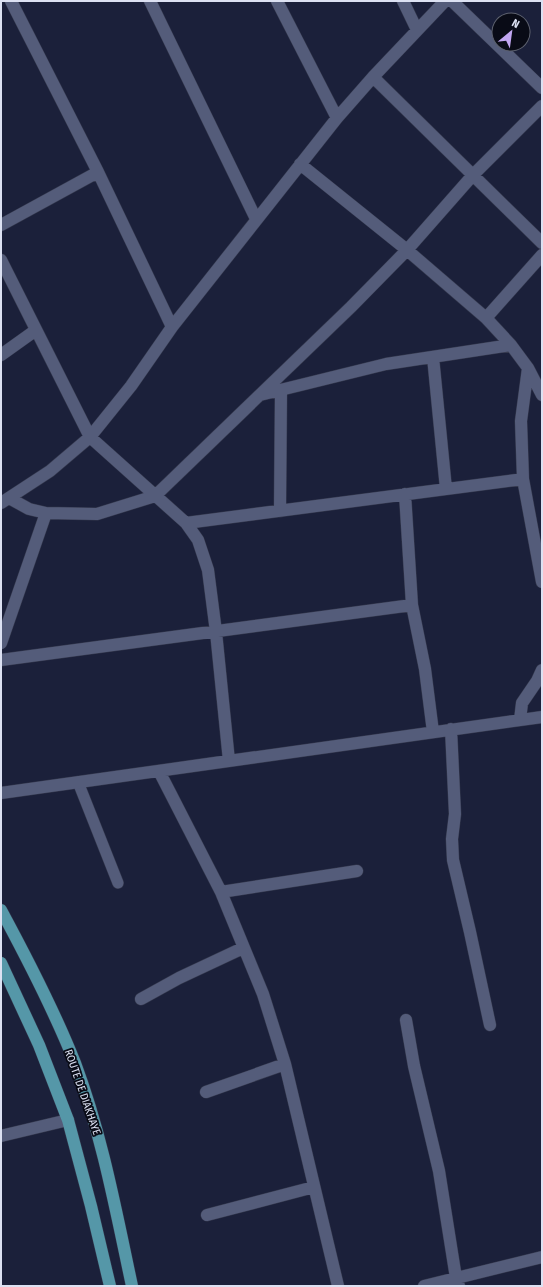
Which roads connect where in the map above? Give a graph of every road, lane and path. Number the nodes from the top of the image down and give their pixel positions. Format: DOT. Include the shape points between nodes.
graph roads {
  1 [pos="11,1"];
  2 [pos="150,1"];
  3 [pos="277,1"];
  4 [pos="403,1"];
  5 [pos="445,1"];
  6 [pos="452,1"];
  7 [pos="417,30"];
  8 [pos="373,77"];
  9 [pos="542,88"];
  10 [pos="542,106"];
  11 [pos="337,118"];
  12 [pos="300,164"];
  13 [pos="98,172"];
  14 [pos="473,175"];
  15 [pos="256,219"];
  16 [pos="1,225"];
  17 [pos="542,243"];
  18 [pos="407,250"];
  19 [pos="542,255"];
  20 [pos="1,260"];
  21 [pos="486,318"];
  22 [pos="172,327"];
  23 [pos="36,330"];
  24 [pos="511,345"];
  25 [pos="1,355"];
  26 [pos="433,357"];
  27 [pos="528,368"];
  28 [pos="281,390"];
  29 [pos="259,395"];
  30 [pos="542,395"];
  31 [pos="90,437"];
  32 [pos="523,479"];
  33 [pos="446,488"];
  34 [pos="405,494"];
  35 [pos="155,496"];
  36 [pos="5,500"];
  37 [pos="280,511"];
  38 [pos="46,513"];
  39 [pos="186,523"];
  40 [pos="542,582"];
  41 [pos="412,605"];
  42 [pos="216,632"];
  43 [pos="1,643"];
  44 [pos="1,660"];
  45 [pos="542,670"];
  46 [pos="542,716"];
  47 [pos="520,720"];
  48 [pos="451,729"];
  49 [pos="433,732"];
  50 [pos="229,762"];
  51 [pos="159,771"];
  52 [pos="78,782"];
  53 [pos="1,793"];
  54 [pos="358,871"];
  55 [pos="118,882"];
  56 [pos="221,892"];
  57 [pos="1,910"];
  58 [pos="244,948"];
  59 [pos="1,963"];
  60 [pos="141,999"];
  61 [pos="406,1020"];
  62 [pos="490,1025"];
  63 [pos="285,1064"];
  64 [pos="206,1092"];
  65 [pos="68,1120"];
  66 [pos="1,1136"];
  67 [pos="314,1187"];
  68 [pos="206,1215"];
  69 [pos="542,1257"];
  70 [pos="457,1282"];
  71 [pos="110,1286"];
  72 [pos="132,1286"];
  73 [pos="338,1286"];
  74 [pos="424,1286"];
  1 -- 13 [label="street"];
  2 -- 15 [label="street"];
  3 -- 11 [label="street"];
  4 -- 7 [label="street"];
  5 -- 7 [label="street"];
  6 -- 9 [label="street"];
  7 -- 8 [label="street"];
  8 -- 11 [label="street"];
  8 -- 14 [label="street"];
  10 -- 14 [label="street"];
  11 -- 12 [label="street"];
  12 -- 15 [label="street"];
  12 -- 18 [label="street"];
  13 -- 16 [label="street"];
  13 -- 22 [label="street"];
  14 -- 17 [label="street"];
  14 -- 18 [label="street"];
  15 -- 22 [label="street"];
  18 -- 21 [label="street"];
  18 -- 29 [label="street"];
  19 -- 21 [label="street"];
  20 -- 23 [label="street"];
  21 -- 24 [label="street"];
  22 -- 31 [label="street" via="131,386"];
  23 -- 25 [label="street"];
  23 -- 31 [label="street"];
  24 -- 26 [label="street"];
  24 -- 27 [label="street"];
  26 -- 28 [label="street" via="386,364"];
  26 -- 33 [label="street"];
  27 -- 30 [label="street"];
  27 -- 32 [label="street" via="521,421"];
  28 -- 29 [label="street"];
  28 -- 37 [label="street"];
  29 -- 35 [label="street"];
  31 -- 35 [label="street"];
  31 -- 36 [label="street" via="50,471"];
  32 -- 33 [label="street"];
  32 -- 40 [label="street"];
  33 -- 34 [label="street"];
  34 -- 37 [label="street"];
  34 -- 41 [label="street"];
  35 -- 38 [label="street" via="97,514"];
  35 -- 39 [label="street"];
  36 -- 38 [label="street" via="29,510"];
  37 -- 39 [label="street"];
  38 -- 43 [label="street"];
  39 -- 42 [label="street" via="198,540 208,570"];
  41 -- 42 [label="street"];
  41 -- 49 [label="street"];
  42 -- 44 [label="street"];
  42 -- 50 [label="street"];
  45 -- 47 [label="street" via="522,703"];
  46 -- 47 [label="street"];
  47 -- 48 [label="street"];
  48 -- 49 [label="street"];
  48 -- 62 [label="street" via="455,814 453,860"];
  49 -- 50 [label="street"];
  50 -- 51 [label="street"];
  51 -- 52 [label="street"];
  51 -- 56 [label="street"];
  52 -- 53 [label="street"];
  52 -- 55 [label="lane"];
  54 -- 56 [label="street"];
  56 -- 58 [label="street"];
  57 -- 72 [label="main road, ROUTE DE DIAKHAYE" via="42,987 75,1063 106,1166"];
  58 -- 60 [label="street"];
  58 -- 63 [label="street" via="263,994"];
  59 -- 65 [label="main road, ROUTE DE DIAKHAYE" via="39,1045"];
  61 -- 70 [label="street" via="414,1066 439,1171"];
  63 -- 64 [label="street"];
  63 -- 67 [label="street"];
  65 -- 66 [label="street"];
  65 -- 71 [label="main road, ROUTE DE DIAKHAYE"];
  67 -- 68 [label="street"];
  67 -- 73 [label="street"];
  69 -- 70 [label="street"];
  70 -- 74 [label="street"];
}
